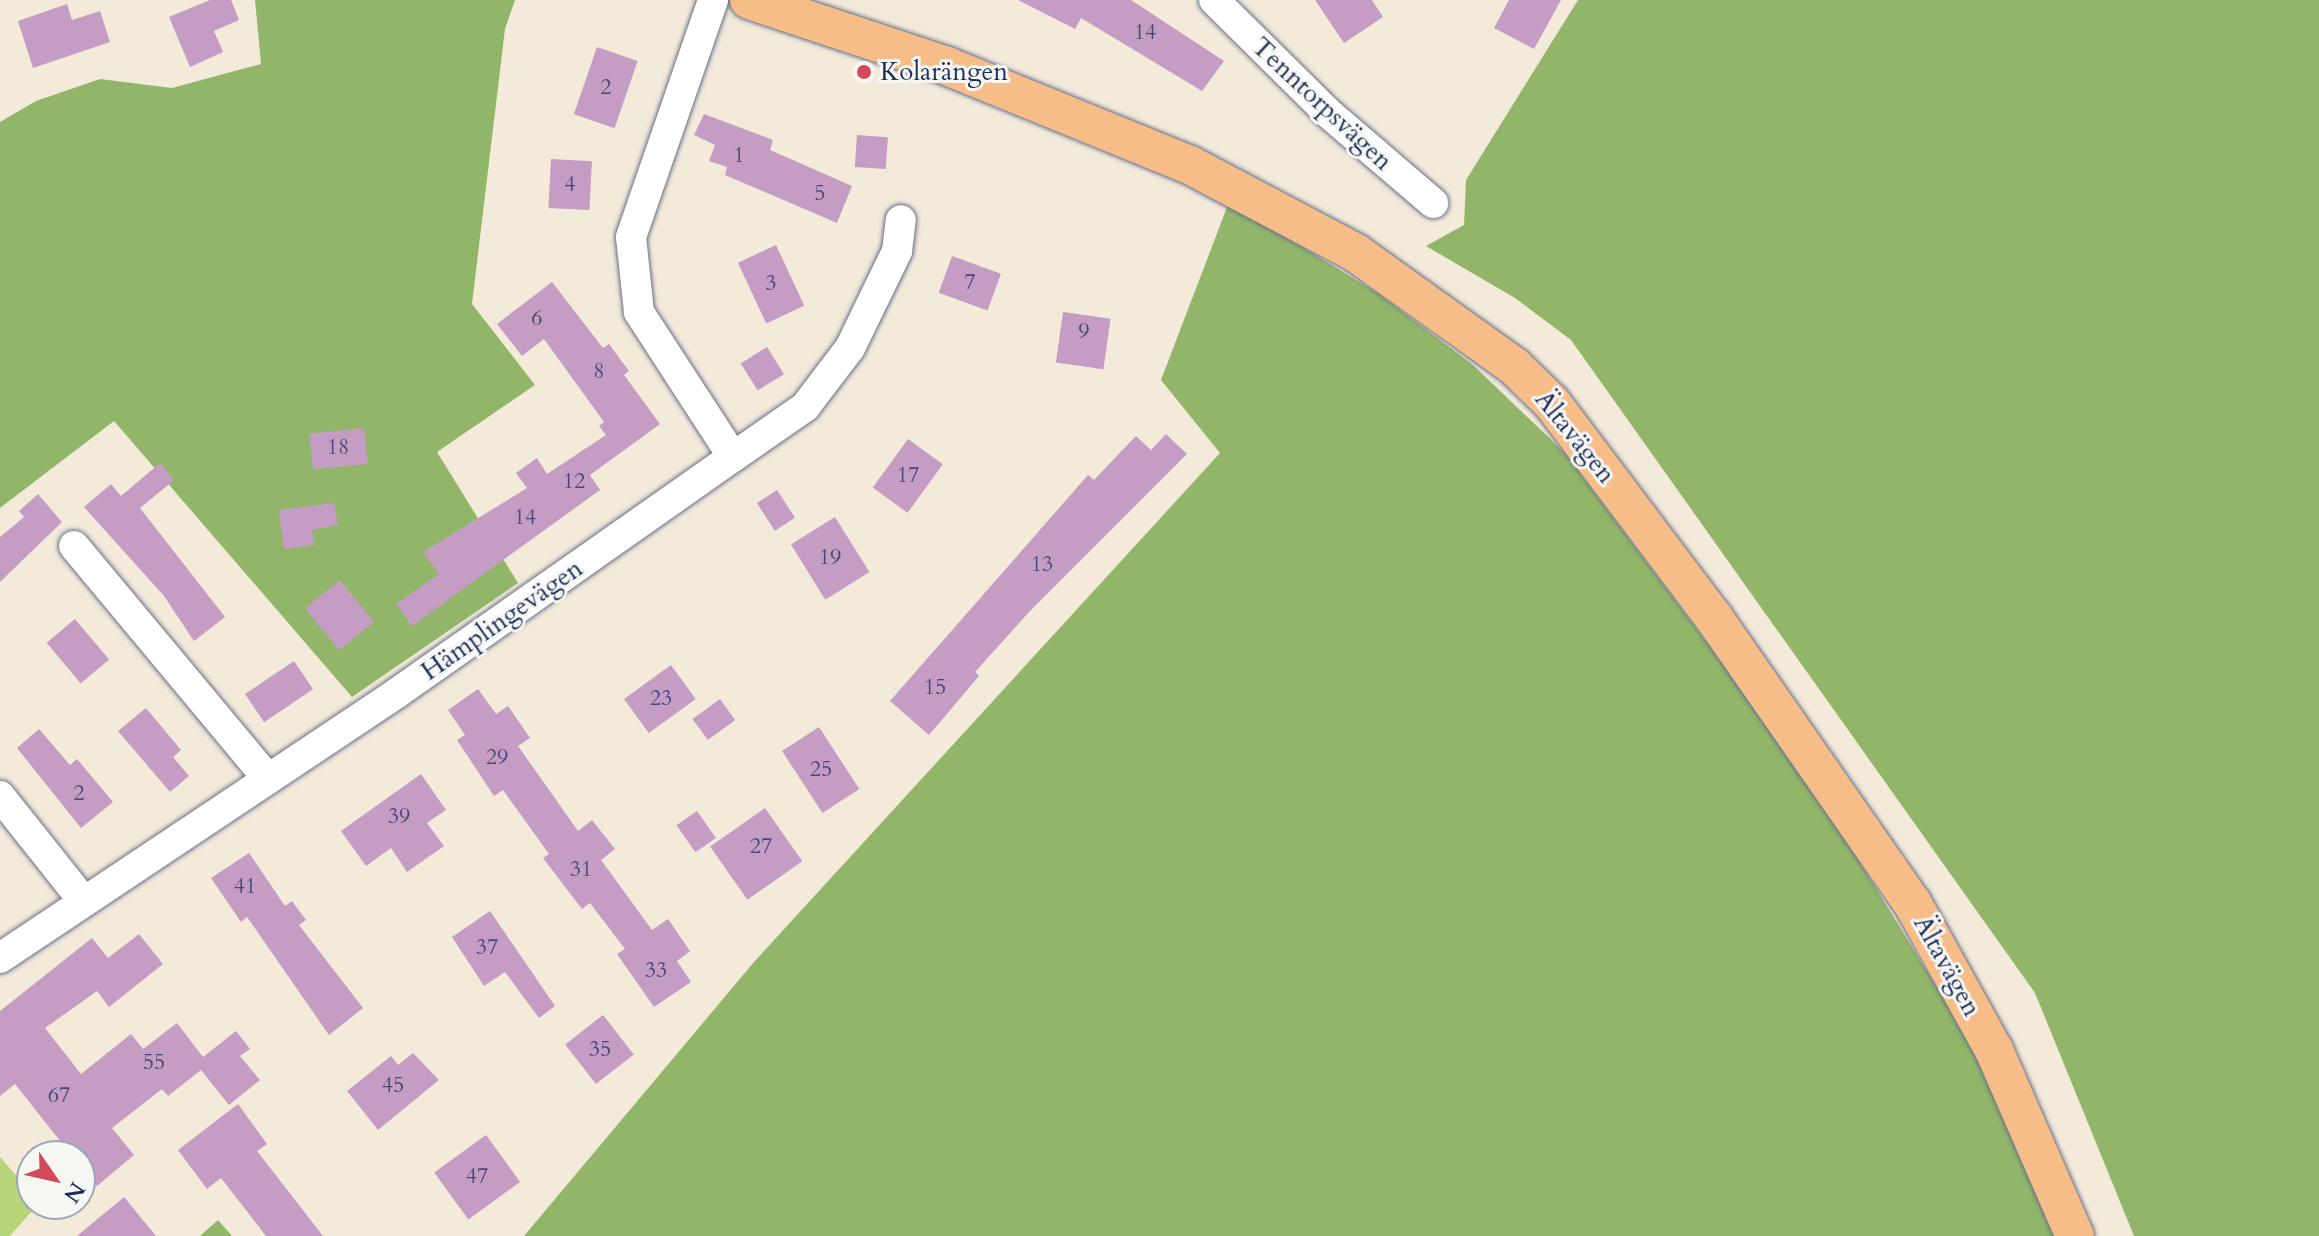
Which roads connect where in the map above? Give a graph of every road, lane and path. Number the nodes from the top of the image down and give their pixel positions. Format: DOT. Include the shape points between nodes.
graph roads {
  1 [pos="713,0"];
  2 [pos="749,0"];
  3 [pos="1214,0"];
  4 [pos="1433,203"];
  5 [pos="901,220"];
  6 [pos="733,457"];
  7 [pos="74,546"];
  8 [pos="267,778"];
  9 [pos="0,796"];
  10 [pos="82,899"];
  11 [pos="0,958"];
  12 [pos="2075,1236"];
  1 -- 6 [label="street" via="631,237 639,312"];
  2 -- 12 [label="main road, Ältavägen" via="947,66 1190,165 1356,253 1515,367 1552,403 1714,618 1913,904 1994,1050"];
  3 -- 4 [label="street, Tenntorpsvägen" via="1327,112"];
  5 -- 6 [label="street, Hämplingevägen" via="897,251 850,348 805,407"];
  6 -- 8 [label="street, Hämplingevägen"];
  7 -- 8 [label="street"];
  8 -- 10 [label="street, Hämplingevägen"];
  9 -- 10 [label="street"];
  10 -- 11 [label="street, Hämplingevägen"];
}
